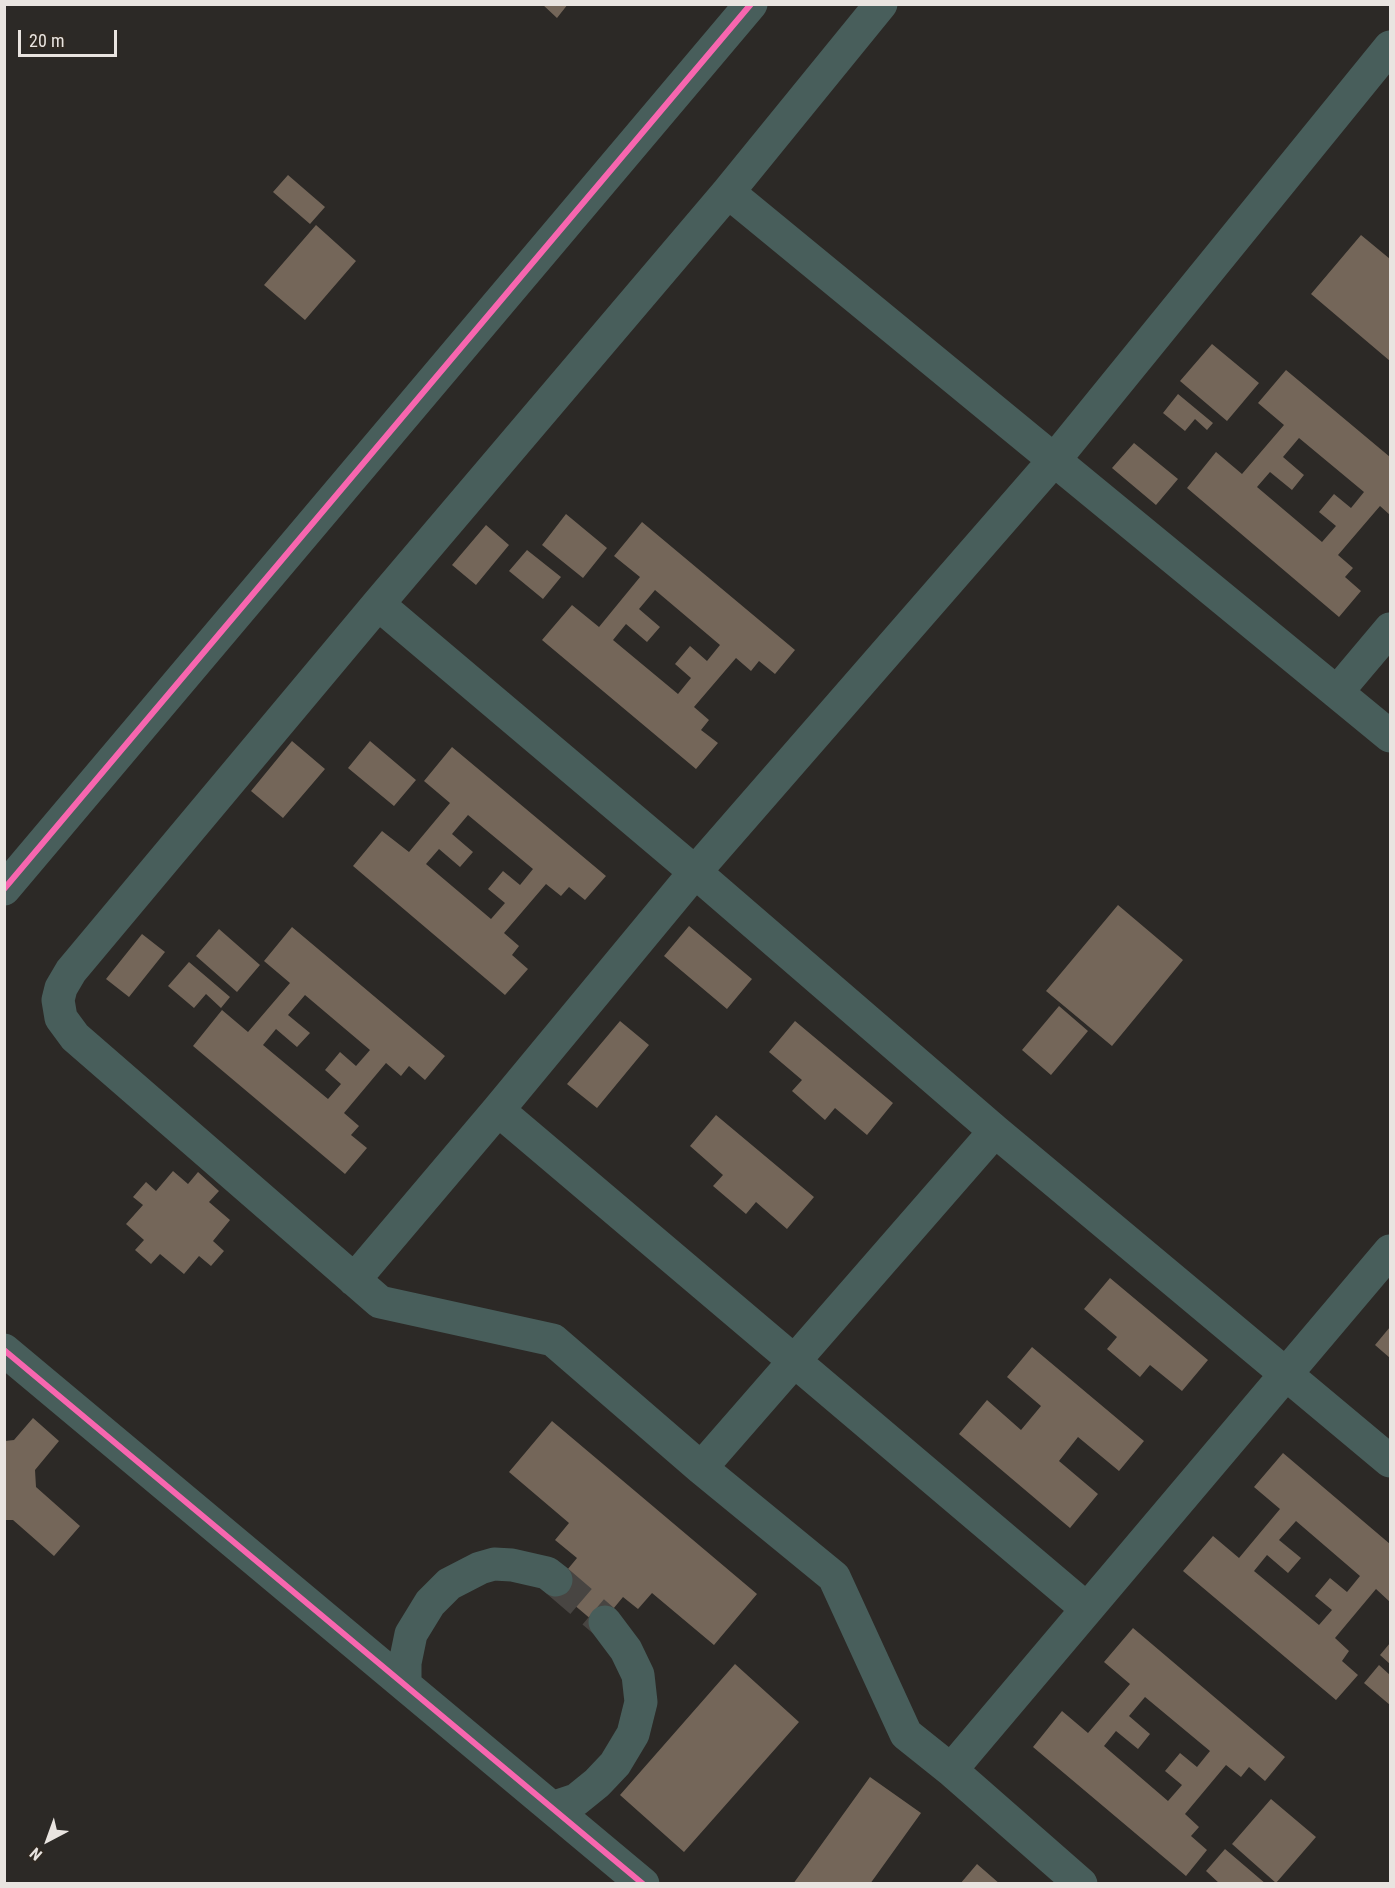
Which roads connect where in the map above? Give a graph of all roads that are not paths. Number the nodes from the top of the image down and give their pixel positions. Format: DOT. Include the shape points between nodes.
graph roads {
  1 [pos="751,4"];
  2 [pos="882,4"];
  3 [pos="1390,47"];
  4 [pos="728,192"];
  5 [pos="1055,459"];
  6 [pos="378,604"];
  7 [pos="1390,629"];
  8 [pos="1337,692"];
  9 [pos="1390,736"];
  10 [pos="695,872"];
  11 [pos="4,889"];
  12 [pos="498,1110"];
  13 [pos="995,1131"];
  14 [pos="1390,1251"];
  15 [pos="354,1280"];
  16 [pos="4,1350"];
  17 [pos="794,1361"];
  18 [pos="1286,1375"];
  19 [pos="1390,1461"];
  20 [pos="701,1467"];
  21 [pos="556,1580"];
  22 [pos="1087,1609"];
  23 [pos="605,1622"];
  24 [pos="405,1685"];
  25 [pos="951,1770"];
  26 [pos="552,1808"];
  27 [pos="643,1884"];
  28 [pos="1081,1884"];
  1 -- 11 [label="street"];
  2 -- 4 [label="street"];
  3 -- 5 [label="street"];
  4 -- 5 [label="street"];
  4 -- 6 [label="street"];
  5 -- 8 [label="street"];
  5 -- 10 [label="street"];
  6 -- 10 [label="street"];
  6 -- 15 [label="street" via="71,972 58,1000 61,1018 75,1038"];
  7 -- 8 [label="street"];
  8 -- 9 [label="street"];
  10 -- 12 [label="street"];
  10 -- 13 [label="street"];
  12 -- 15 [label="street"];
  12 -- 17 [label="street"];
  13 -- 17 [label="street"];
  13 -- 18 [label="street"];
  14 -- 18 [label="street"];
  15 -- 20 [label="street" via="380,1302 553,1340"];
  16 -- 24 [label="street"];
  17 -- 20 [label="street"];
  17 -- 22 [label="street"];
  18 -- 19 [label="street"];
  18 -- 22 [label="street"];
  20 -- 25 [label="street" via="834,1577 906,1734"];
  21 -- 24 [label="street" via="547,1573 494,1564 449,1584 430,1603 411,1634"];
  22 -- 25 [label="street"];
  23 -- 26 [label="street" via="626,1650 638,1675 641,1702 633,1734 615,1764 597,1783 576,1800"];
  24 -- 26 [label="street"];
  25 -- 28 [label="street"];
  26 -- 27 [label="street"];
}
